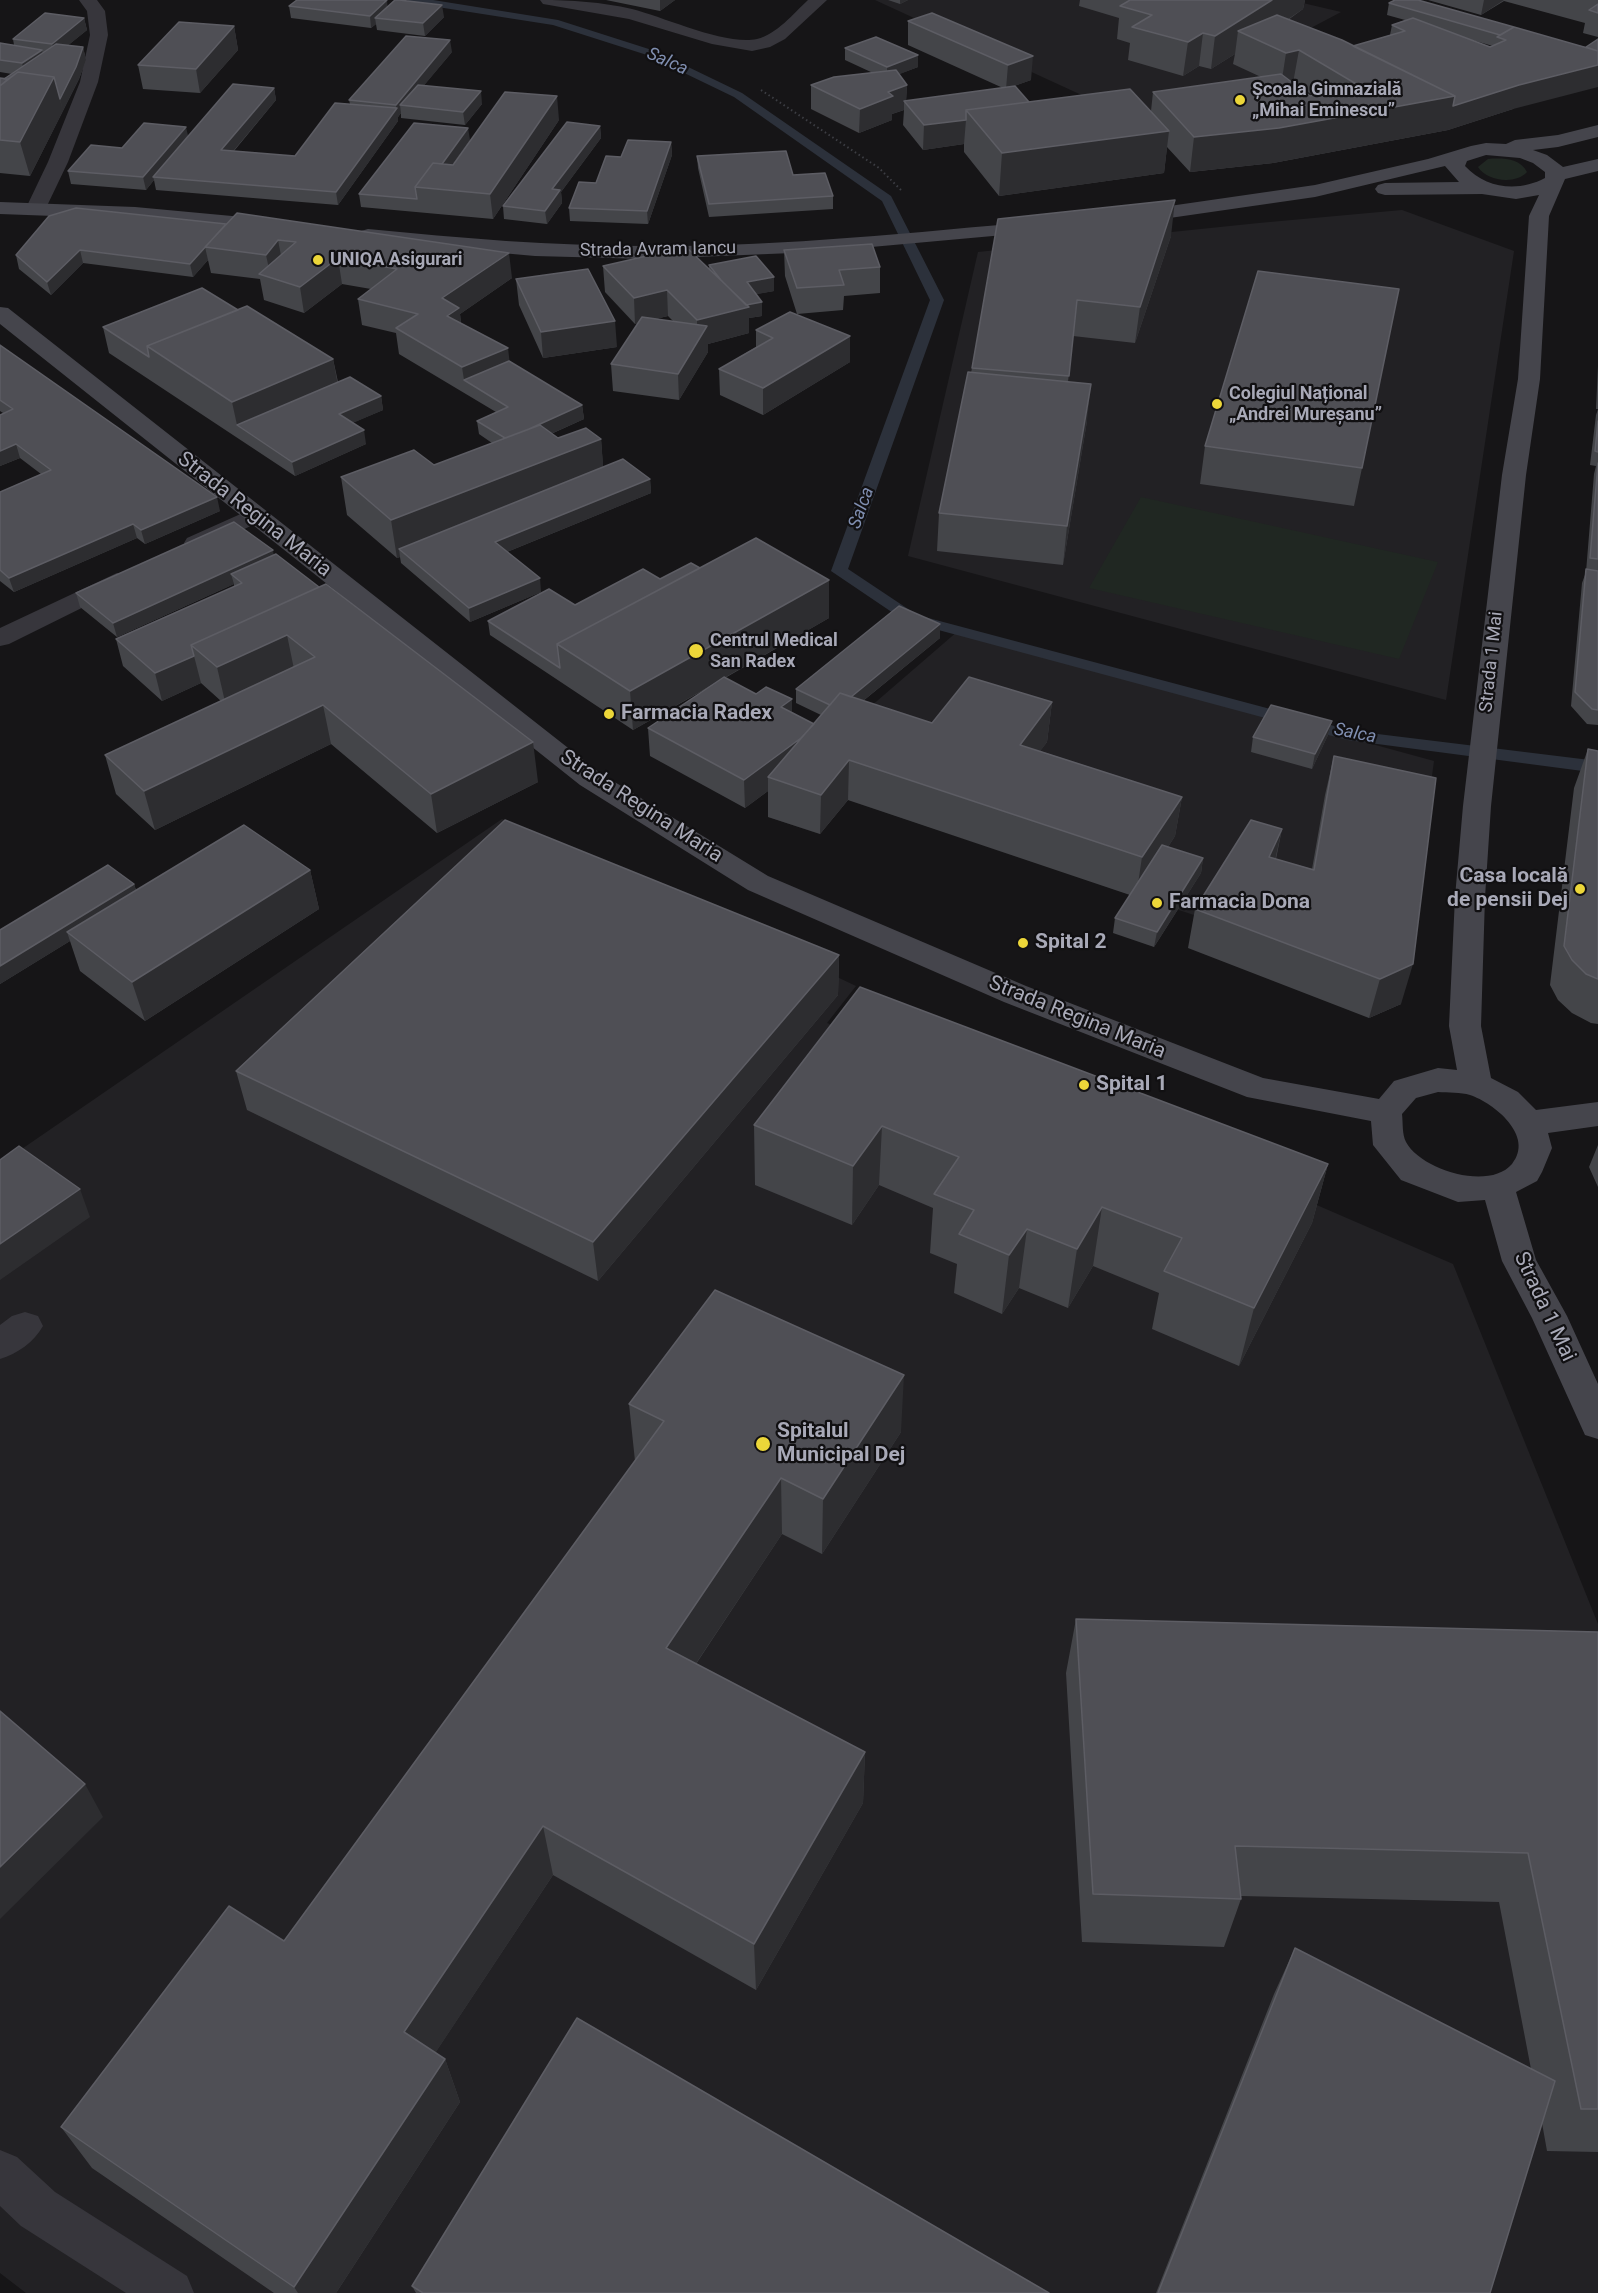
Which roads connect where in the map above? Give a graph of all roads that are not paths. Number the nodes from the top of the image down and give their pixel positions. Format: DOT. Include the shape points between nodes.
graph roads {
  1 [pos="88,0"];
  2 [pos="549,0"];
  3 [pos="818,0"];
  4 [pos="1598,130"];
  5 [pos="1598,137"];
  6 [pos="1478,151"];
  7 [pos="1598,165"];
  8 [pos="1555,175"];
  9 [pos="1487,189"];
  10 [pos="1315,191"];
  11 [pos="0,208"];
  12 [pos="36,208"];
  13 [pos="1105,220"];
  14 [pos="1060,225"];
  15 [pos="298,228"];
  16 [pos="343,232"];
  17 [pos="1538,240"];
  18 [pos="0,313"];
  19 [pos="254,515"];
  20 [pos="180,551"];
  21 [pos="138,571"];
  22 [pos="0,638"];
  23 [pos="1476,1084"];
  24 [pos="1386,1112"];
  25 [pos="1598,1114"];
  26 [pos="1529,1124"];
  27 [pos="1498,1187"];
  28 [pos="1598,1424"];
  29 [pos="0,2174"];
  30 [pos="170,2293"];
  1 -- 12 [label="street" via="96,11 99,35 89,82"];
  2 -- 3 [label="street" via="628,13 746,47 774,38"];
  4 -- 6 [label="main road" via="1558,141"];
  5 -- 8 [label="main road, Strada 1 Mai"];
  6 -- 8 [label="main road" via="1530,154 1547,162"];
  6 -- 9 [label="main road, Strada 1 Mai" via="1458,158 1455,167 1462,178"];
  6 -- 10 [label="main road"];
  7 -- 8 [label="main road"];
  8 -- 9 [label="main road, Strada 1 Mai" via="1544,188 1531,192"];
  8 -- 17 [label="main road, Strada 1 Mai" via="1539,216"];
  9 -- 10 [label="main road"];
  9 -- 17 [label="main road, Strada 1 Mai"];
  10 -- 13 [label="main road"];
  11 -- 12 [label="main road"];
  12 -- 15 [label="main road"];
  14 -- 16 [label="main road, Strada Avram Iancu" via="845,246 591,252"];
  17 -- 23 [label="main road, Strada 1 Mai" via="1529,379 1491,669 1470,897 1465,1026"];
  18 -- 19 [label="main road, Strada Regina Maria"];
  19 -- 20 [label="street"];
  19 -- 24 [label="main road, Strada Regina Maria" via="590,779 758,883 1015,994 1258,1089"];
  21 -- 22 [label="street"];
  23 -- 24 [label="main road" via="1438,1080 1405,1089"];
  23 -- 26 [label="main road" via="1507,1100"];
  24 -- 27 [label="main road" via="1389,1145 1413,1171 1458,1189"];
  25 -- 26 [label="main road"];
  26 -- 27 [label="main road" via="1535,1148 1525,1172"];
  27 -- 28 [label="main road, Strada 1 Mai" via="1519,1261 1549,1316"];
  29 -- 30 [label="street" via="38,2209"];
}
